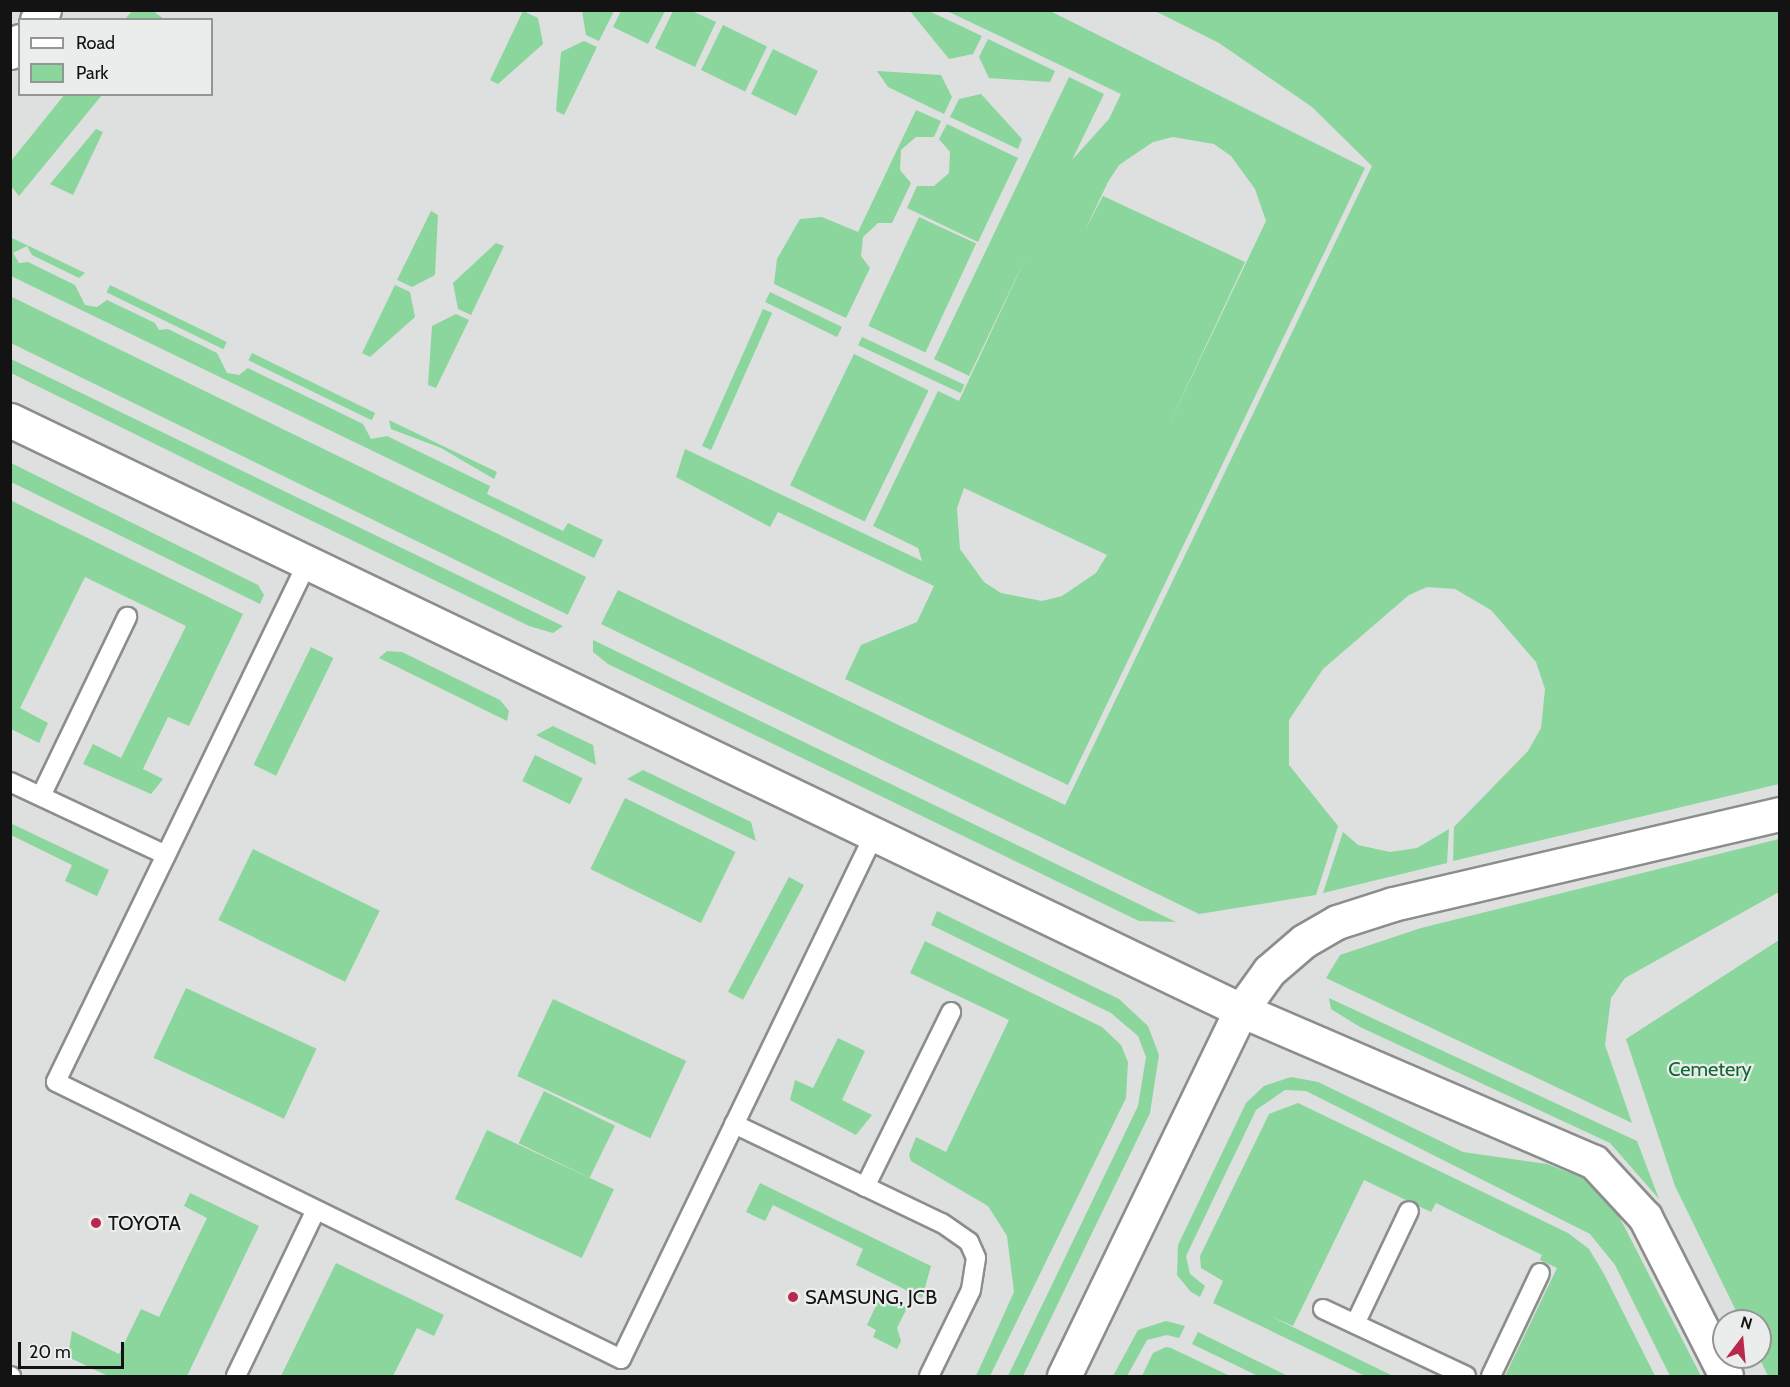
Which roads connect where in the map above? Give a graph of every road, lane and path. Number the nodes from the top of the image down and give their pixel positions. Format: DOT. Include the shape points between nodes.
graph roads {
  1 [pos="10,420"];
  2 [pos="307,562"];
  3 [pos="127,617"];
  4 [pos="10,782"];
  5 [pos="41,796"];
  6 [pos="1779,813"];
  7 [pos="874,835"];
  8 [pos="166,855"];
  9 [pos="1241,1010"];
  10 [pos="951,1012"];
  11 [pos="734,1124"];
  12 [pos="865,1186"];
  13 [pos="316,1210"];
  14 [pos="1409,1211"];
  15 [pos="1540,1273"];
  16 [pos="1323,1309"];
  17 [pos="1355,1324"];
  18 [pos="236,1377"];
  19 [pos="930,1377"];
  20 [pos="1064,1377"];
  21 [pos="1466,1377"];
  22 [pos="1491,1377"];
  23 [pos="1726,1377"];
  1 -- 2 [label="street"];
  2 -- 7 [label="street"];
  2 -- 8 [label="lane"];
  3 -- 5 [label="lane"];
  4 -- 5 [label="lane"];
  5 -- 8 [label="lane"];
  6 -- 9 [label="street" via="1337,922 1304,941 1269,971"];
  7 -- 9 [label="street"];
  7 -- 11 [label="lane"];
  8 -- 13 [label="lane" via="56,1082"];
  9 -- 20 [label="street"];
  9 -- 23 [label="street" via="1594,1162 1645,1217"];
  10 -- 12 [label="lane"];
  11 -- 12 [label="lane"];
  11 -- 13 [label="lane" via="621,1359"];
  12 -- 19 [label="lane" via="957,1231 976,1258 971,1290"];
  13 -- 18 [label="lane"];
  14 -- 17 [label="lane"];
  15 -- 22 [label="lane"];
  16 -- 17 [label="lane"];
  17 -- 21 [label="lane"];
}
